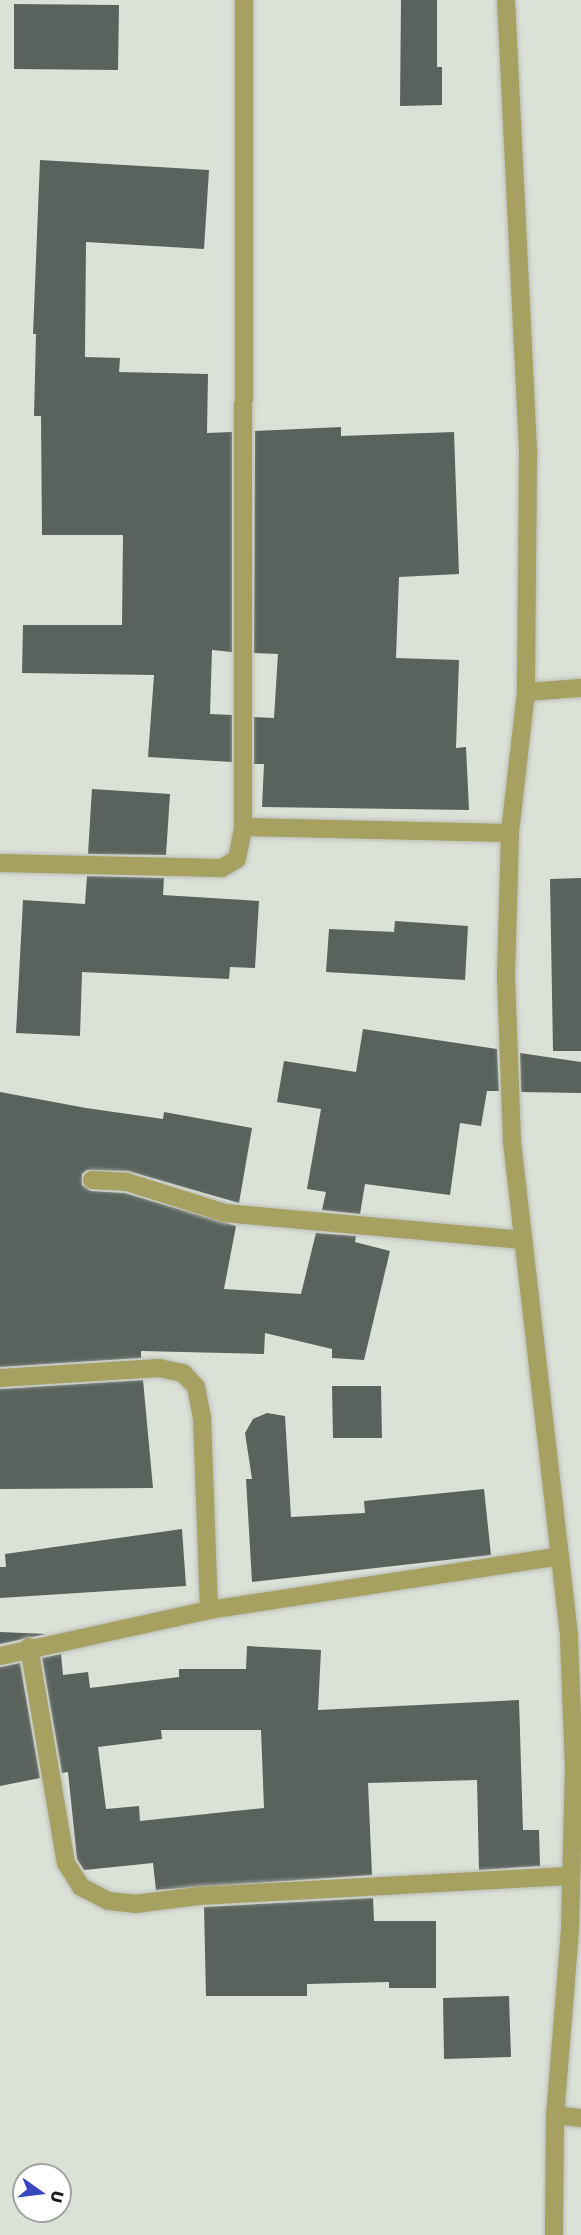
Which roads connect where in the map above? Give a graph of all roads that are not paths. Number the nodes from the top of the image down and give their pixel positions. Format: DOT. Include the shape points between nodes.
graph roads {
  1 [pos="244,0"];
  2 [pos="506,0"];
  3 [pos="581,688"];
  4 [pos="526,692"];
  5 [pos="243,827"];
  6 [pos="510,833"];
  7 [pos="0,863"];
  8 [pos="92,1180"];
  9 [pos="522,1240"];
  10 [pos="0,1378"];
  11 [pos="560,1556"];
  12 [pos="209,1610"];
  13 [pos="29,1647"];
  14 [pos="0,1656"];
  15 [pos="568,1875"];
  16 [pos="575,1930"];
  17 [pos="555,2115"];
  18 [pos="581,2118"];
  19 [pos="554,2235"];
  1 -- 5 [label="street"];
  2 -- 4 [label="street" via="528,455"];
  3 -- 4 [label="street"];
  4 -- 6 [label="street"];
  5 -- 6 [label="street"];
  5 -- 7 [label="street" via="237,859 222,868"];
  6 -- 9 [label="street" via="506,977 512,1142"];
  8 -- 9 [label="street" via="126,1182 225,1213"];
  9 -- 11 [label="street"];
  10 -- 12 [label="street" via="159,1368 183,1373 196,1387 202,1418"];
  11 -- 12 [label="street"];
  11 -- 15 [label="street" via="570,1638 574,1766"];
  12 -- 13 [label="street"];
  13 -- 14 [label="street"];
  13 -- 15 [label="street" via="66,1863 81,1887 108,1901 135,1904 198,1896"];
  15 -- 16 [label="street"];
  16 -- 17 [label="street"];
  17 -- 18 [label="street"];
  17 -- 19 [label="street"];
}
